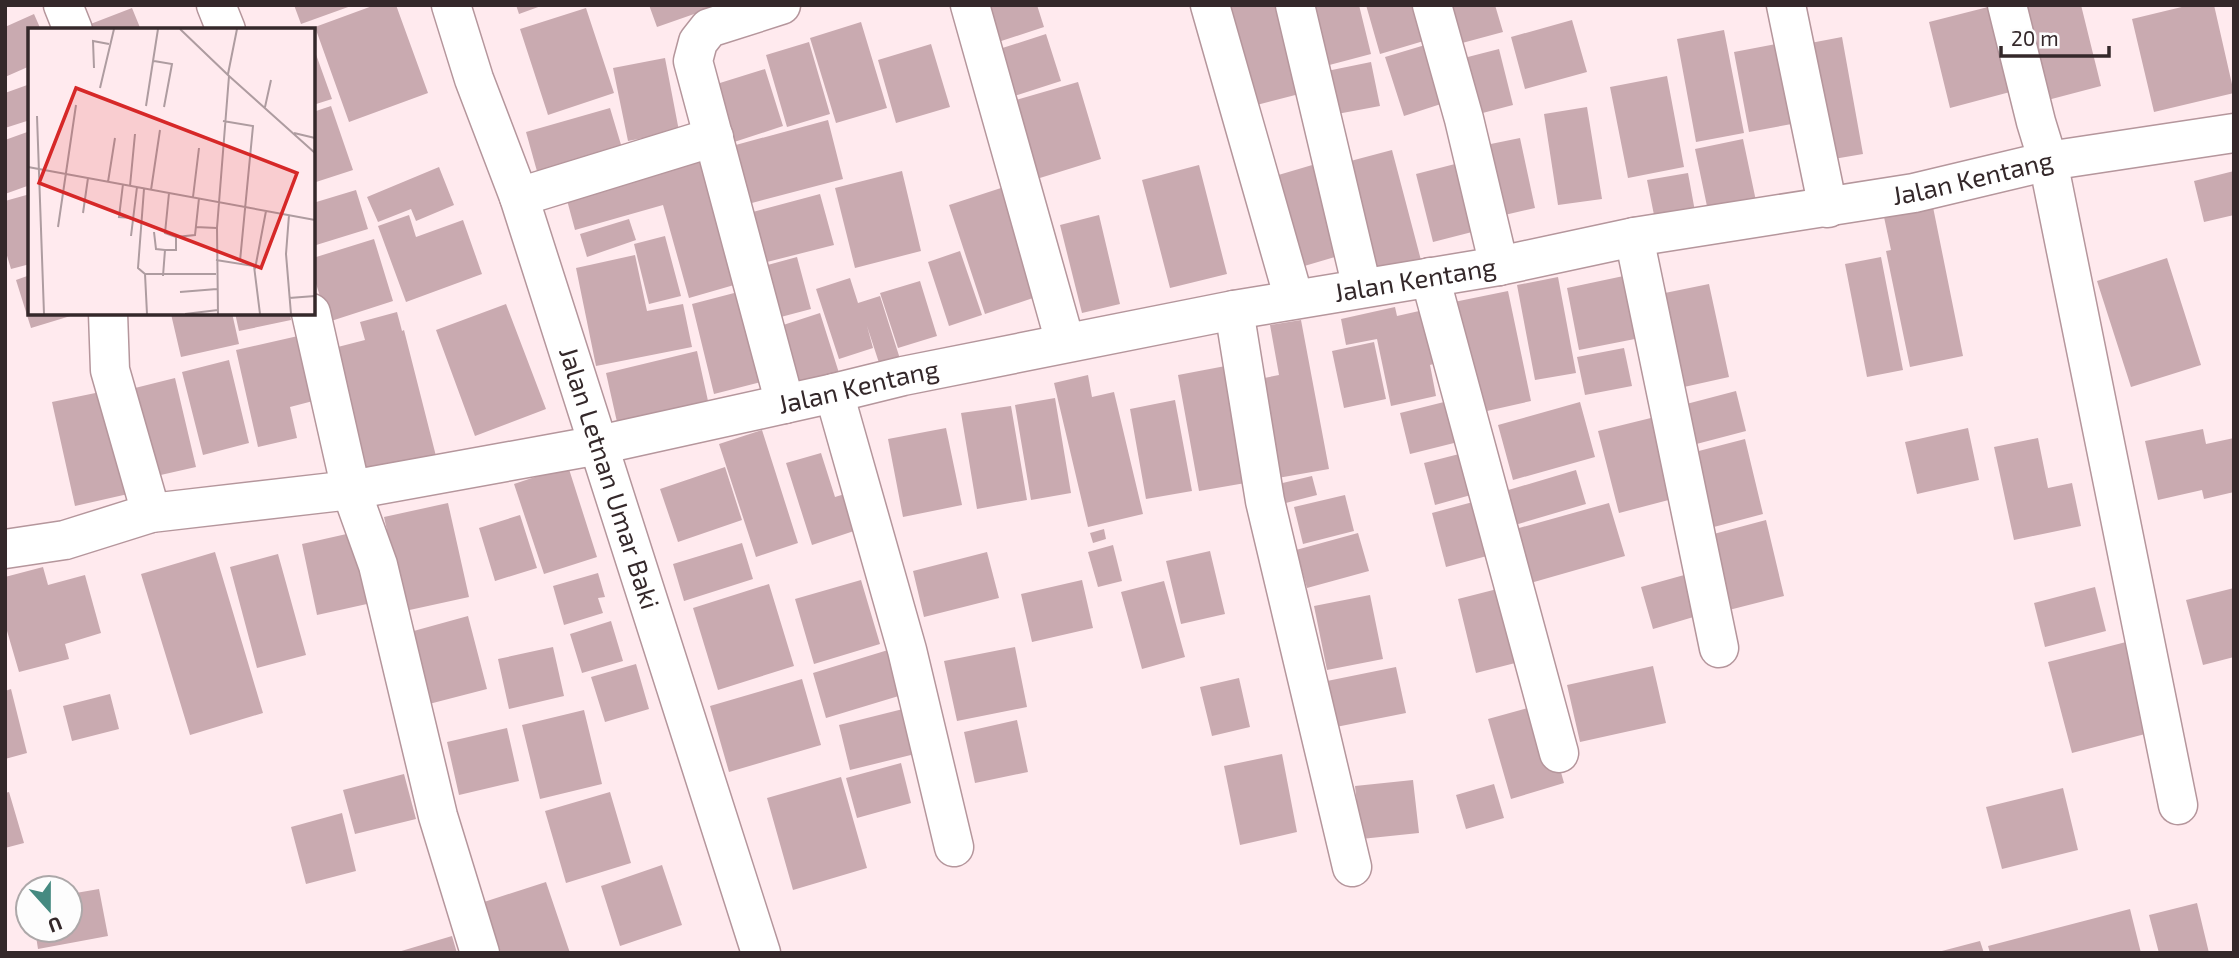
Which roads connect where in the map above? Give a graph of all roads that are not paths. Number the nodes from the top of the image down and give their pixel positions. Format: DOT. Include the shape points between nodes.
graph roads {
  1 [pos="63,5"];
  2 [pos="216,5"];
  3 [pos="452,5"];
  4 [pos="782,5"];
  5 [pos="970,5"];
  6 [pos="1210,5"];
  7 [pos="1295,5"];
  8 [pos="1432,5"];
  9 [pos="1786,5"];
  10 [pos="2007,5"];
  11 [pos="72,28"];
  12 [pos="225,28"];
  13 [pos="2234,133"];
  14 [pos="714,137"];
  15 [pos="2048,161"];
  16 [pos="519,197"];
  17 [pos="1828,208"];
  18 [pos="1634,237"];
  19 [pos="1499,266"];
  20 [pos="1430,277"];
  21 [pos="1362,288"];
  22 [pos="1294,299"];
  23 [pos="1234,310"];
  24 [pos="108,315"];
  25 [pos="311,315"];
  26 [pos="1065,342"];
  27 [pos="834,393"];
  28 [pos="785,404"];
  29 [pos="599,445"];
  30 [pos="351,490"];
  31 [pos="152,513"];
  32 [pos="5,549"];
  33 [pos="1719,648"];
  34 [pos="1559,753"];
  35 [pos="2178,805"];
  36 [pos="954,846"];
  37 [pos="1352,867"];
  38 [pos="480,953"];
  39 [pos="761,953"];
  1 -- 11 [label="street"];
  2 -- 12 [label="street"];
  3 -- 16 [label="street, Jalan Letnan Umar Baki" via="474,79"];
  4 -- 14 [label="street" via="709,28 698,42 693,61"];
  5 -- 26 [label="street"];
  6 -- 22 [label="street"];
  7 -- 21 [label="street"];
  8 -- 19 [label="street"];
  9 -- 17 [label="street"];
  10 -- 15 [label="street"];
  13 -- 15 [label="street, Jalan Kentang"];
  14 -- 16 [label="street"];
  14 -- 28 [label="street"];
  15 -- 17 [label="street, Jalan Kentang"];
  15 -- 35 [label="street"];
  16 -- 29 [label="street, Jalan Letnan Umar Baki"];
  17 -- 18 [label="street, Jalan Kentang"];
  18 -- 19 [label="street, Jalan Kentang"];
  18 -- 33 [label="street"];
  19 -- 20 [label="street, Jalan Kentang"];
  20 -- 21 [label="street, Jalan Kentang"];
  20 -- 34 [label="street"];
  21 -- 22 [label="street, Jalan Kentang"];
  22 -- 23 [label="street, Jalan Kentang"];
  23 -- 26 [label="street, Jalan Kentang"];
  23 -- 37 [label="street" via="1265,501"];
  24 -- 31 [label="street" via="110,370"];
  25 -- 30 [label="street"];
  26 -- 27 [label="street, Jalan Kentang"];
  27 -- 28 [label="street, Jalan Kentang"];
  27 -- 36 [label="street" via="907,650"];
  28 -- 29 [label="street, Jalan Kentang"];
  29 -- 30 [label="street, Jalan Kentang"];
  29 -- 39 [label="street, Jalan Letnan Umar Baki"];
  30 -- 31 [label="street, Jalan Kentang"];
  30 -- 38 [label="street" via="378,565 438,816"];
  31 -- 32 [label="street, Jalan Kentang" via="65,540"];
}
